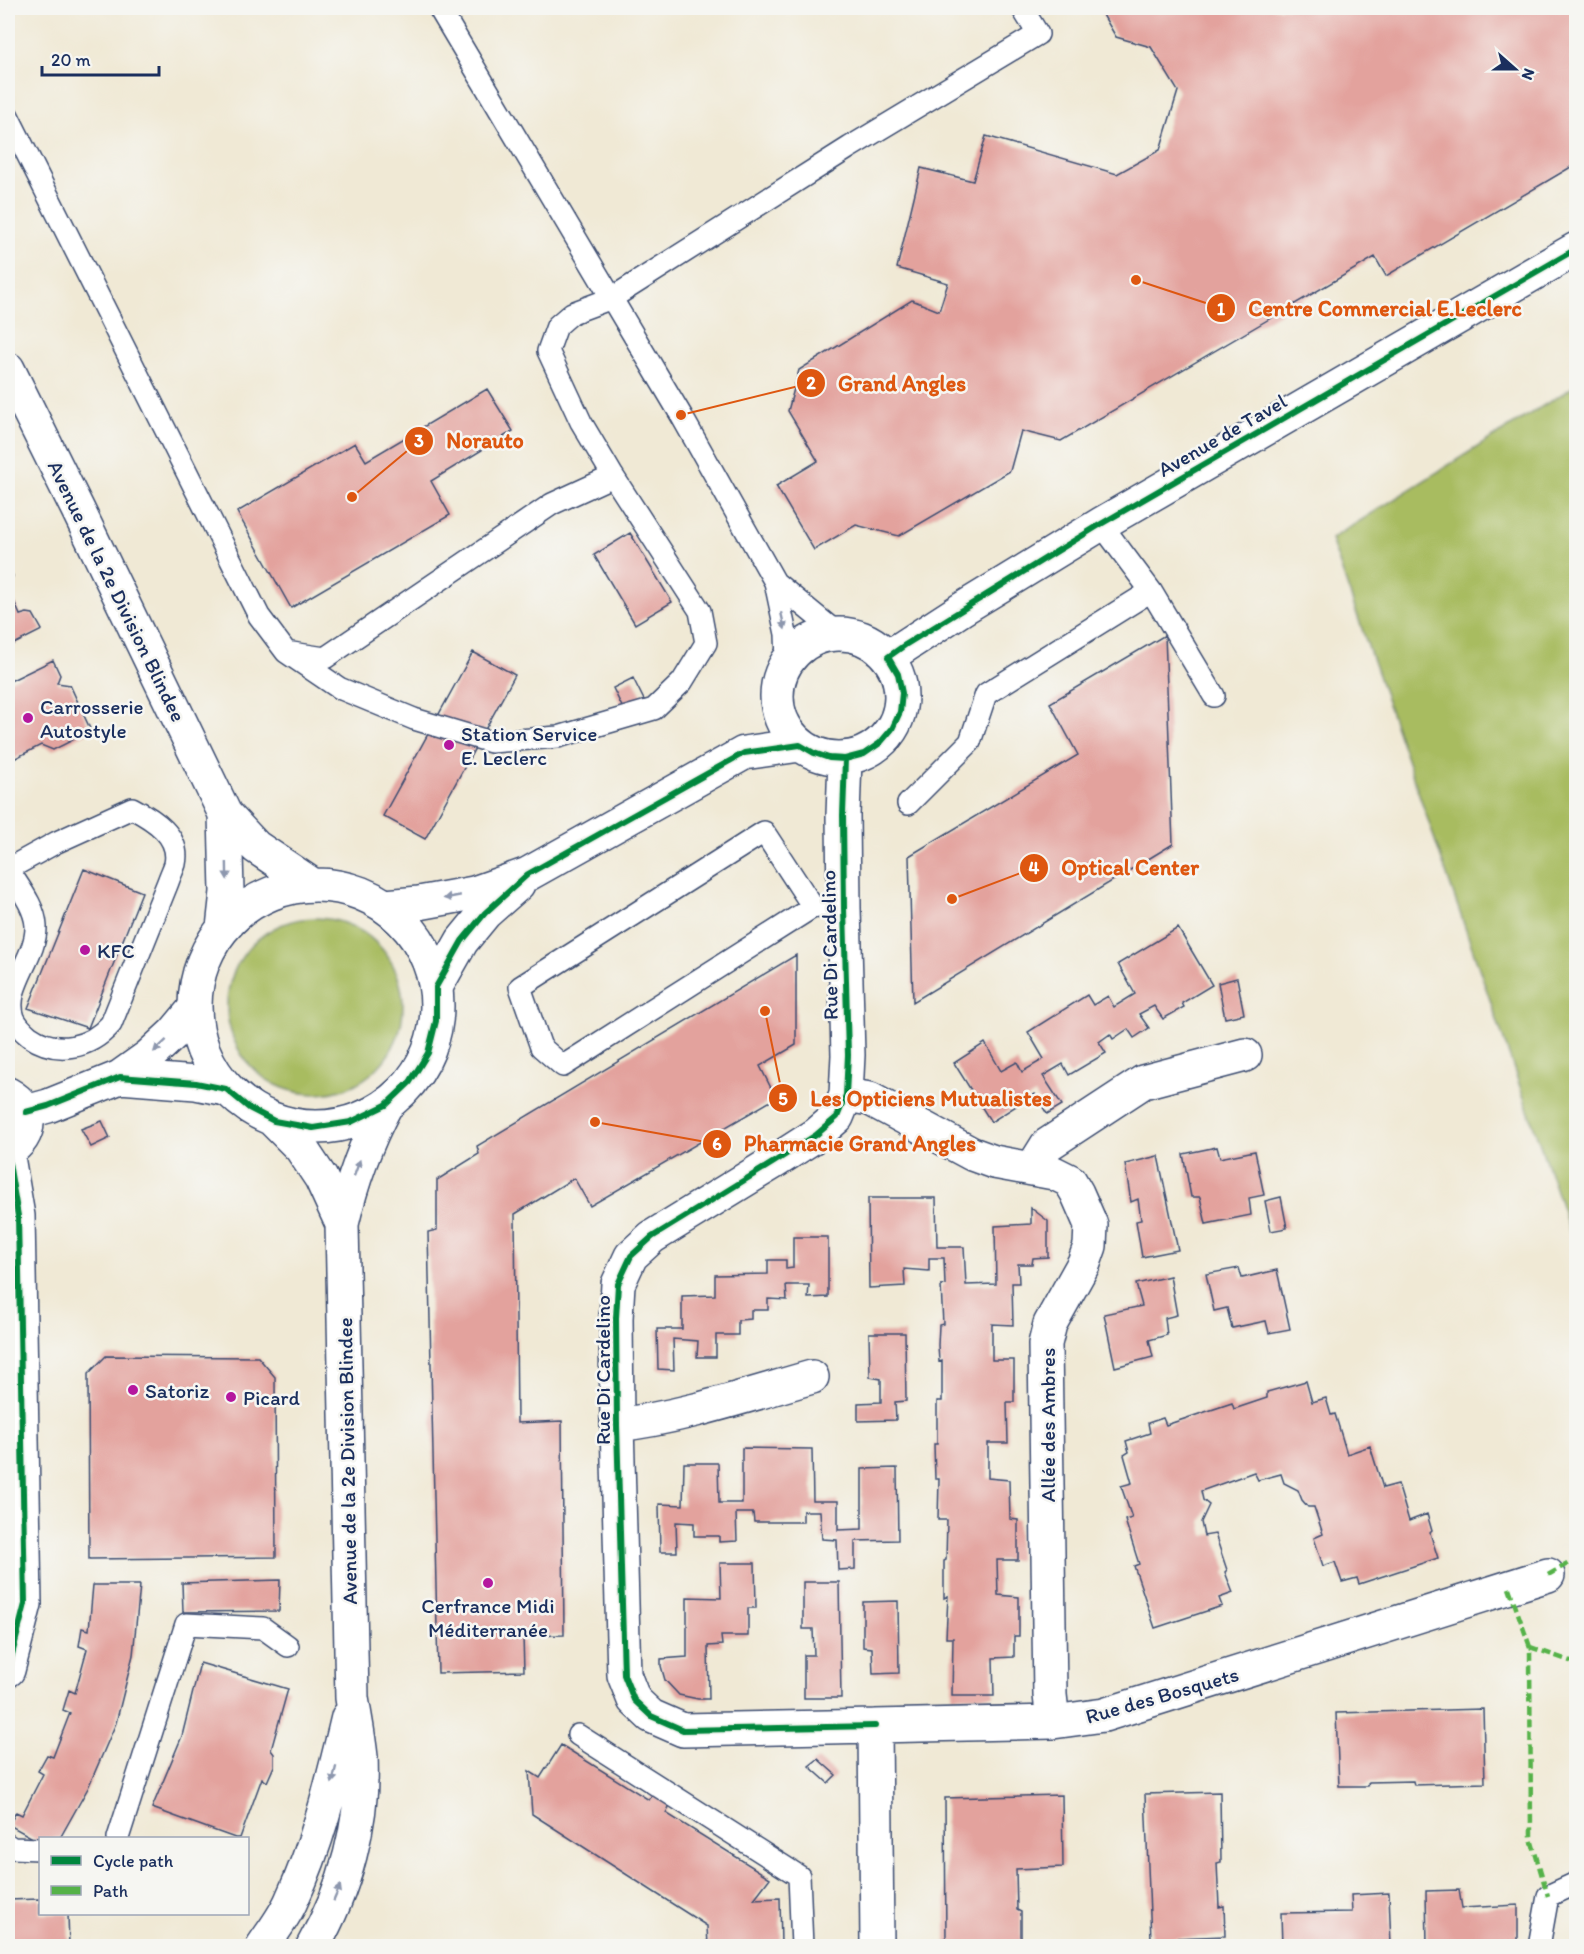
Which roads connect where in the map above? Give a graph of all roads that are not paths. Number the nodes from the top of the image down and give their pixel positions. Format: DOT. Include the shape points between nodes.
graph roads {
  1 [pos="439,8"];
  2 [pos="1022,8"];
  3 [pos="8,116"];
  4 [pos="1576,249"];
  5 [pos="612,298"];
  6 [pos="8,369"];
  7 [pos="613,476"];
  8 [pos="1101,524"];
  9 [pos="775,582"];
  10 [pos="1151,591"];
  11 [pos="837,633"];
  12 [pos="286,652"];
  13 [pos="888,657"];
  14 [pos="788,661"];
  15 [pos="1214,696"];
  16 [pos="778,704"];
  17 [pos="800,745"];
  18 [pos="744,753"];
  19 [pos="845,759"];
  20 [pos="908,804"];
  21 [pos="225,814"];
  22 [pos="8,868"];
  23 [pos="528,874"];
  24 [pos="311,884"];
  25 [pos="385,906"];
  26 [pos="829,908"];
  27 [pos="223,928"];
  28 [pos="435,987"];
  29 [pos="194,1009"];
  30 [pos="1245,1055"];
  31 [pos="120,1077"];
  32 [pos="226,1089"];
  33 [pos="846,1095"];
  34 [pos="17,1103"];
  35 [pos="386,1105"];
  36 [pos="274,1121"];
  37 [pos="8,1151"];
  38 [pos="8,1157"];
  39 [pos="1032,1169"];
  40 [pos="342,1224"];
  41 [pos="812,1377"];
  42 [pos="618,1425"];
  43 [pos="1548,1575"];
  44 [pos="288,1646"];
  45 [pos="8,1670"];
  46 [pos="352,1698"];
  47 [pos="1053,1722"];
  48 [pos="875,1726"];
  49 [pos="578,1735"];
  50 [pos="119,1837"];
  51 [pos="8,1845"];
  52 [pos="39,1849"];
  53 [pos="1576,1883"];
  54 [pos="265,1943"];
  55 [pos="313,1947"];
  56 [pos="802,1947"];
  57 [pos="877,1947"];
  58 [pos="1539,1947"];
  1 -- 5 [label="lane"];
  2 -- 5 [label="lane" via="1038,34"];
  3 -- 12 [label="lane" via="259,616"];
  4 -- 8 [label="street, Avenue de Tavel"];
  5 -- 7 [label="lane" via="572,313 557,326 548,351 581,422"];
  5 -- 9 [label="lane"];
  6 -- 21 [label="street, Avenue de la 2e Division Blindee"];
  7 -- 12 [label="lane" via="552,504 325,658"];
  7 -- 12 [label="lane" via="700,611 706,643 682,681 654,709 558,736 491,742 414,719 339,688"];
  8 -- 10 [label="lane"];
  8 -- 13 [label="street, Avenue de Tavel"];
  9 -- 11 [label="lane"];
  9 -- 14 [label="lane, one-way"];
  10 -- 15 [label="lane"];
  10 -- 20 [label="lane" via="986,694 970,742"];
  11 -- 13 [label="street" via="874,644"];
  11 -- 14 [label="street" via="801,647"];
  13 -- 19 [label="street" via="898,674 900,712 880,743 864,754"];
  14 -- 16 [label="street" via="777,689"];
  16 -- 17 [label="street" via="785,727"];
  16 -- 18 [label="street"];
  17 -- 18 [label="street"];
  17 -- 19 [label="street" via="829,758"];
  18 -- 23 [label="street"];
  19 -- 26 [label="street, Rue Di Cardelino" via="843,815"];
  21 -- 24 [label="street, Avenue de la 2e Division Blindee" via="256,846"];
  21 -- 27 [label="street, Avenue de la 2e Division Blindee, one-way" via="227,892"];
  22 -- 22 [label="lane" via="132,808 156,821 175,848 175,862 111,1024 102,1034 80,1044 55,1048 23,1032 15,1020 10,1002 36,925 31,908"];
  23 -- 25 [label="street, one-way" via="474,893"];
  23 -- 28 [label="street" via="485,913 462,941"];
  24 -- 25 [label="street" via="337,886"];
  24 -- 27 [label="street" via="278,890 248,905"];
  25 -- 28 [label="street" via="415,937 426,956"];
  26 -- 26 [label="lane" via="764,832 520,987 541,1047 563,1066"];
  26 -- 33 [label="street, Rue Di Cardelino" via="848,1055"];
  27 -- 29 [label="street" via="201,966"];
  28 -- 35 [label="street" via="436,1021 428,1053 410,1082"];
  29 -- 31 [label="street, one-way" via="148,1057"];
  29 -- 32 [label="street" via="198,1038 209,1065"];
  30 -- 39 [label="street" via="1143,1082 1047,1145"];
  31 -- 32 [label="street"];
  31 -- 34 [label="street" via="48,1106"];
  32 -- 36 [label="street" via="249,1108"];
  33 -- 39 [label="street, Allée des Ambres" via="870,1099 972,1154"];
  33 -- 42 [label="street, Rue Di Cardelino" via="837,1117 816,1135 652,1237 631,1256 618,1284"];
  34 -- 37 [label="street" via="27,1124 17,1145"];
  35 -- 36 [label="street" via="351,1122 313,1128"];
  40 -- 35 [label="street, Avenue de la 2e Division Blindee, one-way" via="368,1140"];
  36 -- 40 [label="street, Avenue de la 2e Division Blindee" via="301,1148 321,1178"];
  38 -- 45 [label="street" via="18,1216 25,1604"];
  39 -- 47 [label="street, Allée des Ambres" via="1070,1181 1090,1225 1090,1246 1084,1263 1050,1324 1045,1344"];
  40 -- 46 [label="street, Avenue de la 2e Division Blindee"];
  41 -- 42 [label="street" via="688,1412"];
  42 -- 48 [label="street, Rue Di Cardelino" via="624,1675 634,1700 651,1716 683,1730"];
  43 -- 47 [label="street, Rue des Bosquets" via="1104,1715"];
  44 -- 50 [label="lane" via="263,1628 186,1624"];
  46 -- 54 [label="street, one-way" via="328,1801 312,1850 291,1901"];
  55 -- 46 [label="street, one-way" via="347,1868 358,1815 361,1757"];
  47 -- 48 [label="street, Rue des Bosquets"];
  48 -- 57 [label="street"];
  49 -- 56 [label="lane" via="799,1876"];
  51 -- 52 [label="lane"];
  53 -- 58 [label="lane" via="1548,1896"];
}
